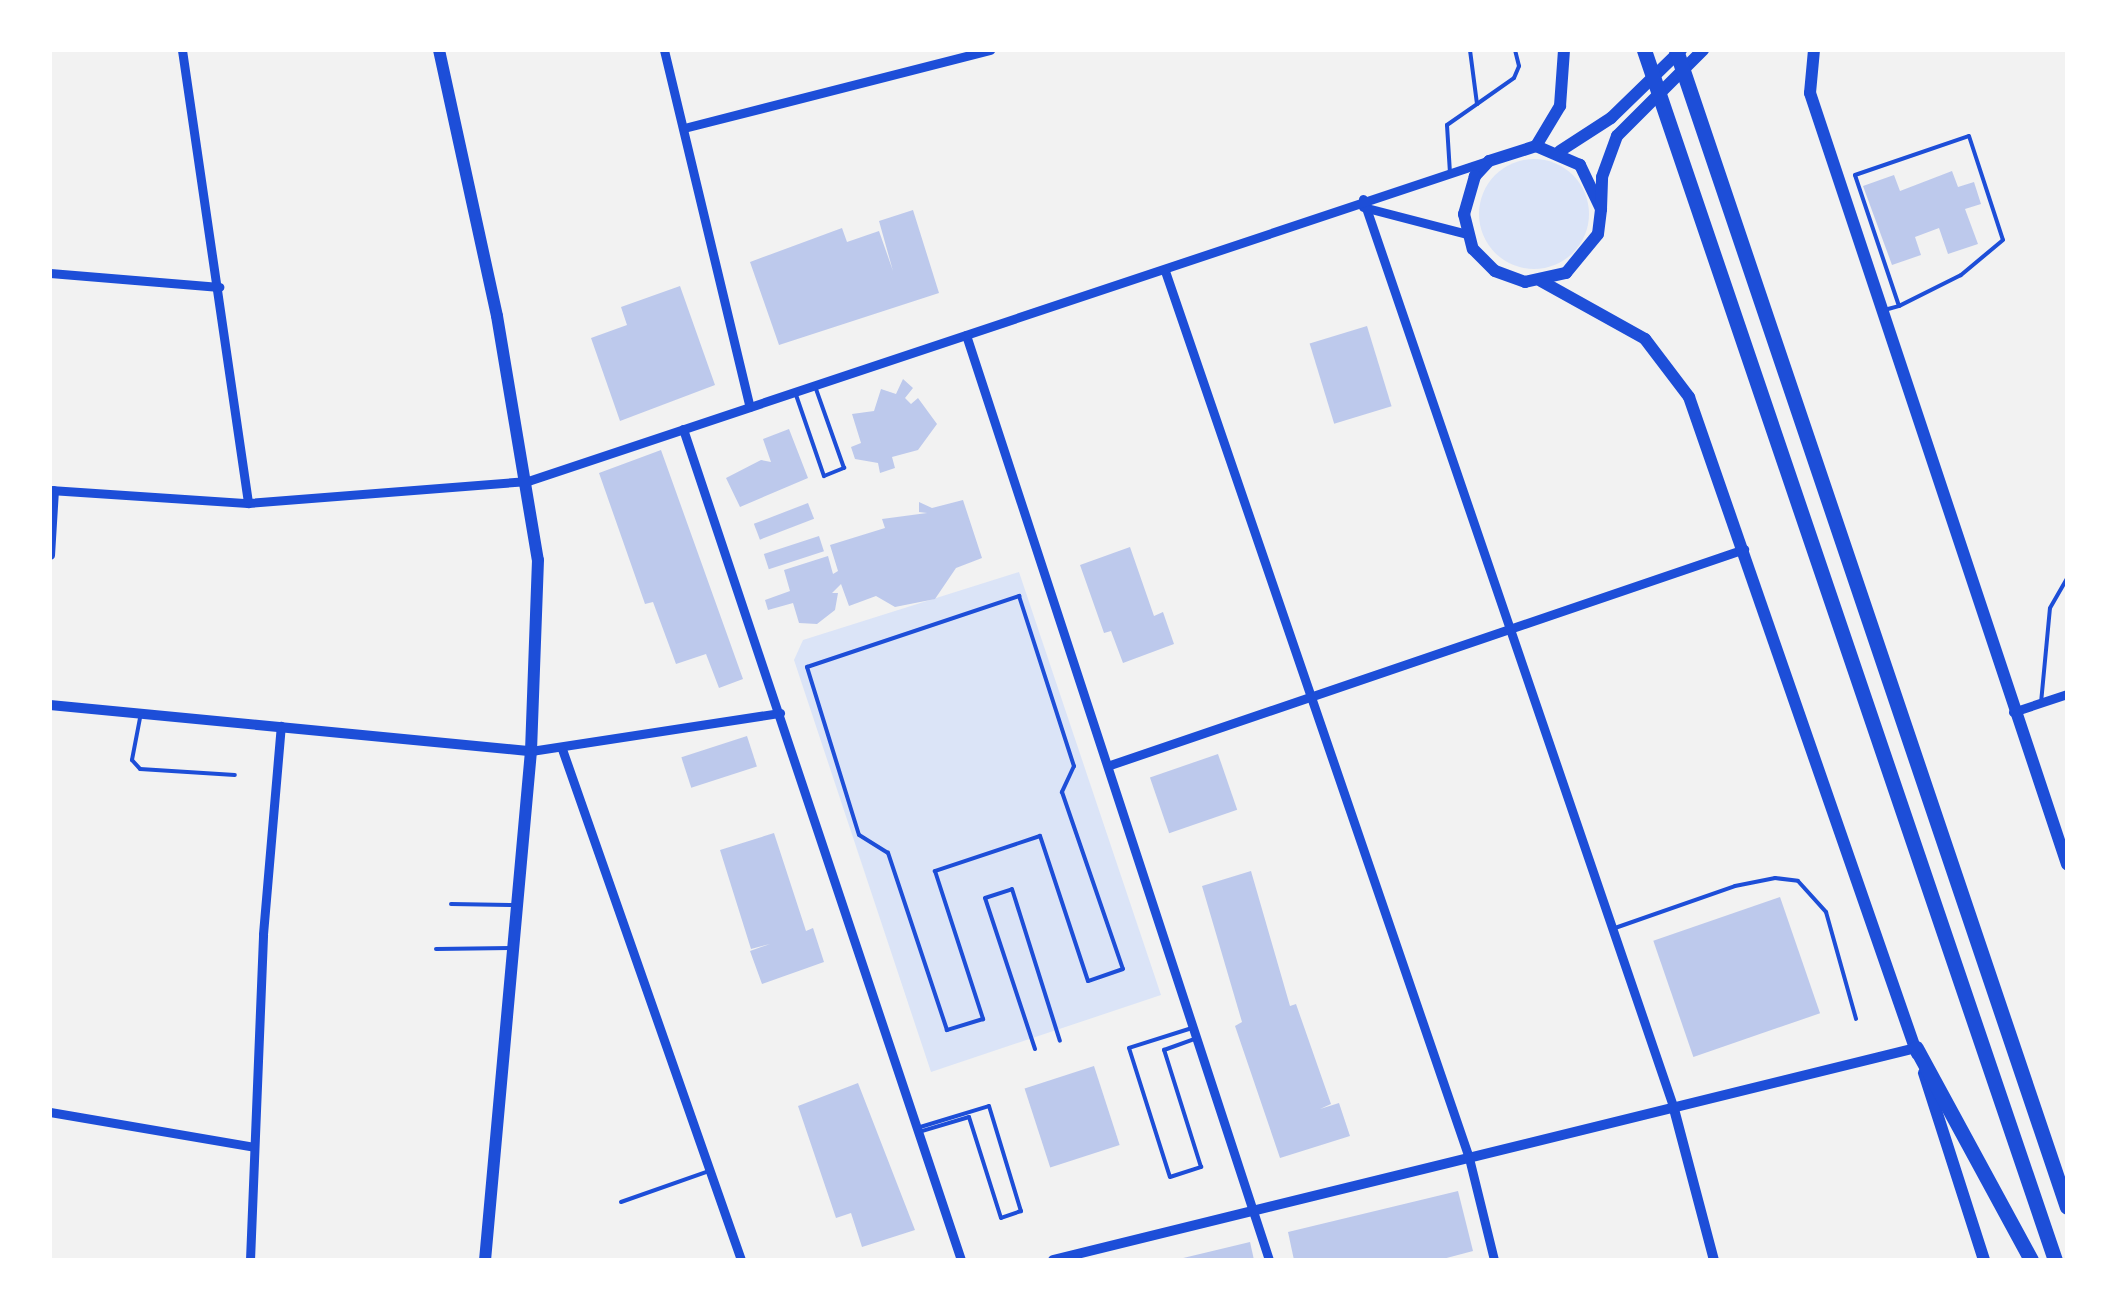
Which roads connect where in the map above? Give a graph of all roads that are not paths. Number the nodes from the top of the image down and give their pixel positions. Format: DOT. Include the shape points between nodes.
graph roads {
  1 [pos="182,50"];
  2 [pos="439,50"];
  3 [pos="664,50"];
  4 [pos="990,50"];
  5 [pos="1470,50"];
  6 [pos="1515,50"];
  7 [pos="1564,50"];
  8 [pos="1678,50"];
  9 [pos="1704,50"];
  10 [pos="1814,50"];
  11 [pos="1646,55"];
  12 [pos="1476,104"];
  13 [pos="684,128"];
  14 [pos="1536,146"];
  15 [pos="1560,151"];
  16 [pos="1489,161"];
  17 [pos="1450,173"];
  18 [pos="1855,175"];
  19 [pos="1838,180"];
  20 [pos="1364,203"];
  21 [pos="1601,208"];
  22 [pos="1467,234"];
  23 [pos="1165,271"];
  24 [pos="50,273"];
  25 [pos="1541,281"];
  26 [pos="219,288"];
  27 [pos="1899,306"];
  28 [pos="1879,312"];
  29 [pos="966,335"];
  30 [pos="814,385"];
  31 [pos="796,392"];
  32 [pos="750,407"];
  33 [pos="683,429"];
  34 [pos="528,481"];
  35 [pos="52,490"];
  36 [pos="248,503"];
  37 [pos="1744,549"];
  38 [pos="50,555"];
  39 [pos="2067,578"];
  40 [pos="1512,628"];
  41 [pos="2067,694"];
  42 [pos="1312,696"];
  43 [pos="2041,703"];
  44 [pos="50,705"];
  45 [pos="780,712"];
  46 [pos="2014,712"];
  47 [pos="141,714"];
  48 [pos="281,726"];
  49 [pos="562,749"];
  50 [pos="531,751"];
  51 [pos="1110,764"];
  52 [pos="235,775"];
  53 [pos="2067,864"];
  54 [pos="451,904"];
  55 [pos="516,905"];
  56 [pos="1613,928"];
  57 [pos="511,948"];
  58 [pos="436,949"];
  59 [pos="1856,1019"];
  60 [pos="1198,1032"];
  61 [pos="1060,1041"];
  62 [pos="1916,1048"];
  63 [pos="1035,1049"];
  64 [pos="1674,1108"];
  65 [pos="50,1112"];
  66 [pos="918,1130"];
  67 [pos="254,1147"];
  68 [pos="1469,1158"];
  69 [pos="710,1171"];
  70 [pos="620,1202"];
  71 [pos="2067,1207"];
  72 [pos="1256,1210"];
  73 [pos="250,1260"];
  74 [pos="485,1260"];
  75 [pos="740,1260"];
  76 [pos="961,1260"];
  77 [pos="1055,1260"];
  78 [pos="1270,1260"];
  79 [pos="1494,1260"];
  80 [pos="1714,1260"];
  81 [pos="1984,1260"];
  82 [pos="2031,1260"];
  83 [pos="2055,1260"];
  1 -- 26 [label="street"];
  2 -- 34 [label="main road"];
  3 -- 13 [label="street"];
  4 -- 13 [label="street"];
  5 -- 12 [label="lane"];
  6 -- 12 [label="lane" via="1514,78"];
  7 -- 14 [label="main road" via="1560,106"];
  8 -- 15 [label="main road" via="1611,118"];
  8 -- 71 [label="highway"];
  9 -- 21 [label="main road" via="1617,136 1604,166"];
  10 -- 19 [label="main road" via="1810,93"];
  11 -- 83 [label="highway"];
  12 -- 17 [label="lane" via="1447,125"];
  13 -- 32 [label="street"];
  14 -- 15 [label="main road"];
  14 -- 16 [label="main road"];
  15 -- 21 [label="main road" via="1588,175"];
  16 -- 17 [label="street"];
  16 -- 22 [label="main road" via="1467,194"];
  17 -- 20 [label="street"];
  18 -- 19 [label="lane"];
  18 -- 27 [label="lane"];
  18 -- 27 [label="lane" via="1969,136 2002,222 1996,250"];
  19 -- 28 [label="main road"];
  20 -- 22 [label="street"];
  20 -- 23 [label="street"];
  20 -- 40 [label="street"];
  21 -- 25 [label="main road" via="1586,257"];
  22 -- 25 [label="main road" via="1495,271"];
  23 -- 29 [label="street"];
  23 -- 42 [label="street"];
  24 -- 26 [label="street"];
  25 -- 37 [label="main road" via="1607,313 1670,367 1689,397"];
  26 -- 36 [label="street"];
  27 -- 28 [label="lane"];
  28 -- 46 [label="main road"];
  29 -- 30 [label="street"];
  29 -- 51 [label="street"];
  30 -- 31 [label="street"];
  30 -- 31 [label="lane" via="844,468 824,476"];
  31 -- 32 [label="street"];
  32 -- 33 [label="street"];
  33 -- 34 [label="street"];
  33 -- 45 [label="street"];
  34 -- 36 [label="street"];
  34 -- 50 [label="main road" via="538,560"];
  35 -- 36 [label="street"];
  35 -- 38 [label="street"];
  37 -- 40 [label="street"];
  37 -- 62 [label="main road"];
  39 -- 43 [label="lane" via="2050,608"];
  40 -- 42 [label="street"];
  40 -- 56 [label="street"];
  41 -- 43 [label="street"];
  42 -- 51 [label="street"];
  42 -- 68 [label="street"];
  43 -- 46 [label="street"];
  44 -- 47 [label="street"];
  45 -- 49 [label="street"];
  45 -- 66 [label="street"];
  46 -- 53 [label="main road"];
  47 -- 48 [label="street"];
  47 -- 52 [label="lane" via="132,747 140,769"];
  48 -- 50 [label="street"];
  48 -- 67 [label="street"];
  49 -- 50 [label="street"];
  49 -- 69 [label="street"];
  50 -- 55 [label="main road"];
  51 -- 60 [label="street"];
  54 -- 55 [label="lane"];
  55 -- 57 [label="main road"];
  56 -- 59 [label="lane" via="1736,886 1776,878 1798,882 1826,912"];
  56 -- 64 [label="street"];
  57 -- 58 [label="lane"];
  57 -- 74 [label="main road"];
  60 -- 60 [label="lane" via="1129,1048 1170,1178 1201,1168 1164,1050"];
  60 -- 72 [label="street"];
  61 -- 63 [label="lane" via="1012,890 985,898"];
  62 -- 64 [label="street"];
  62 -- 81 [label="main road"];
  62 -- 82 [label="highway"];
  64 -- 68 [label="street"];
  64 -- 80 [label="street"];
  65 -- 67 [label="street"];
  66 -- 66 [label="lane" via="969,1117 1001,1218 1021,1212 989,1106"];
  66 -- 76 [label="street"];
  67 -- 73 [label="street"];
  68 -- 72 [label="street"];
  68 -- 79 [label="street"];
  69 -- 70 [label="lane"];
  69 -- 75 [label="street"];
  72 -- 77 [label="street"];
  72 -- 78 [label="street"];
}
